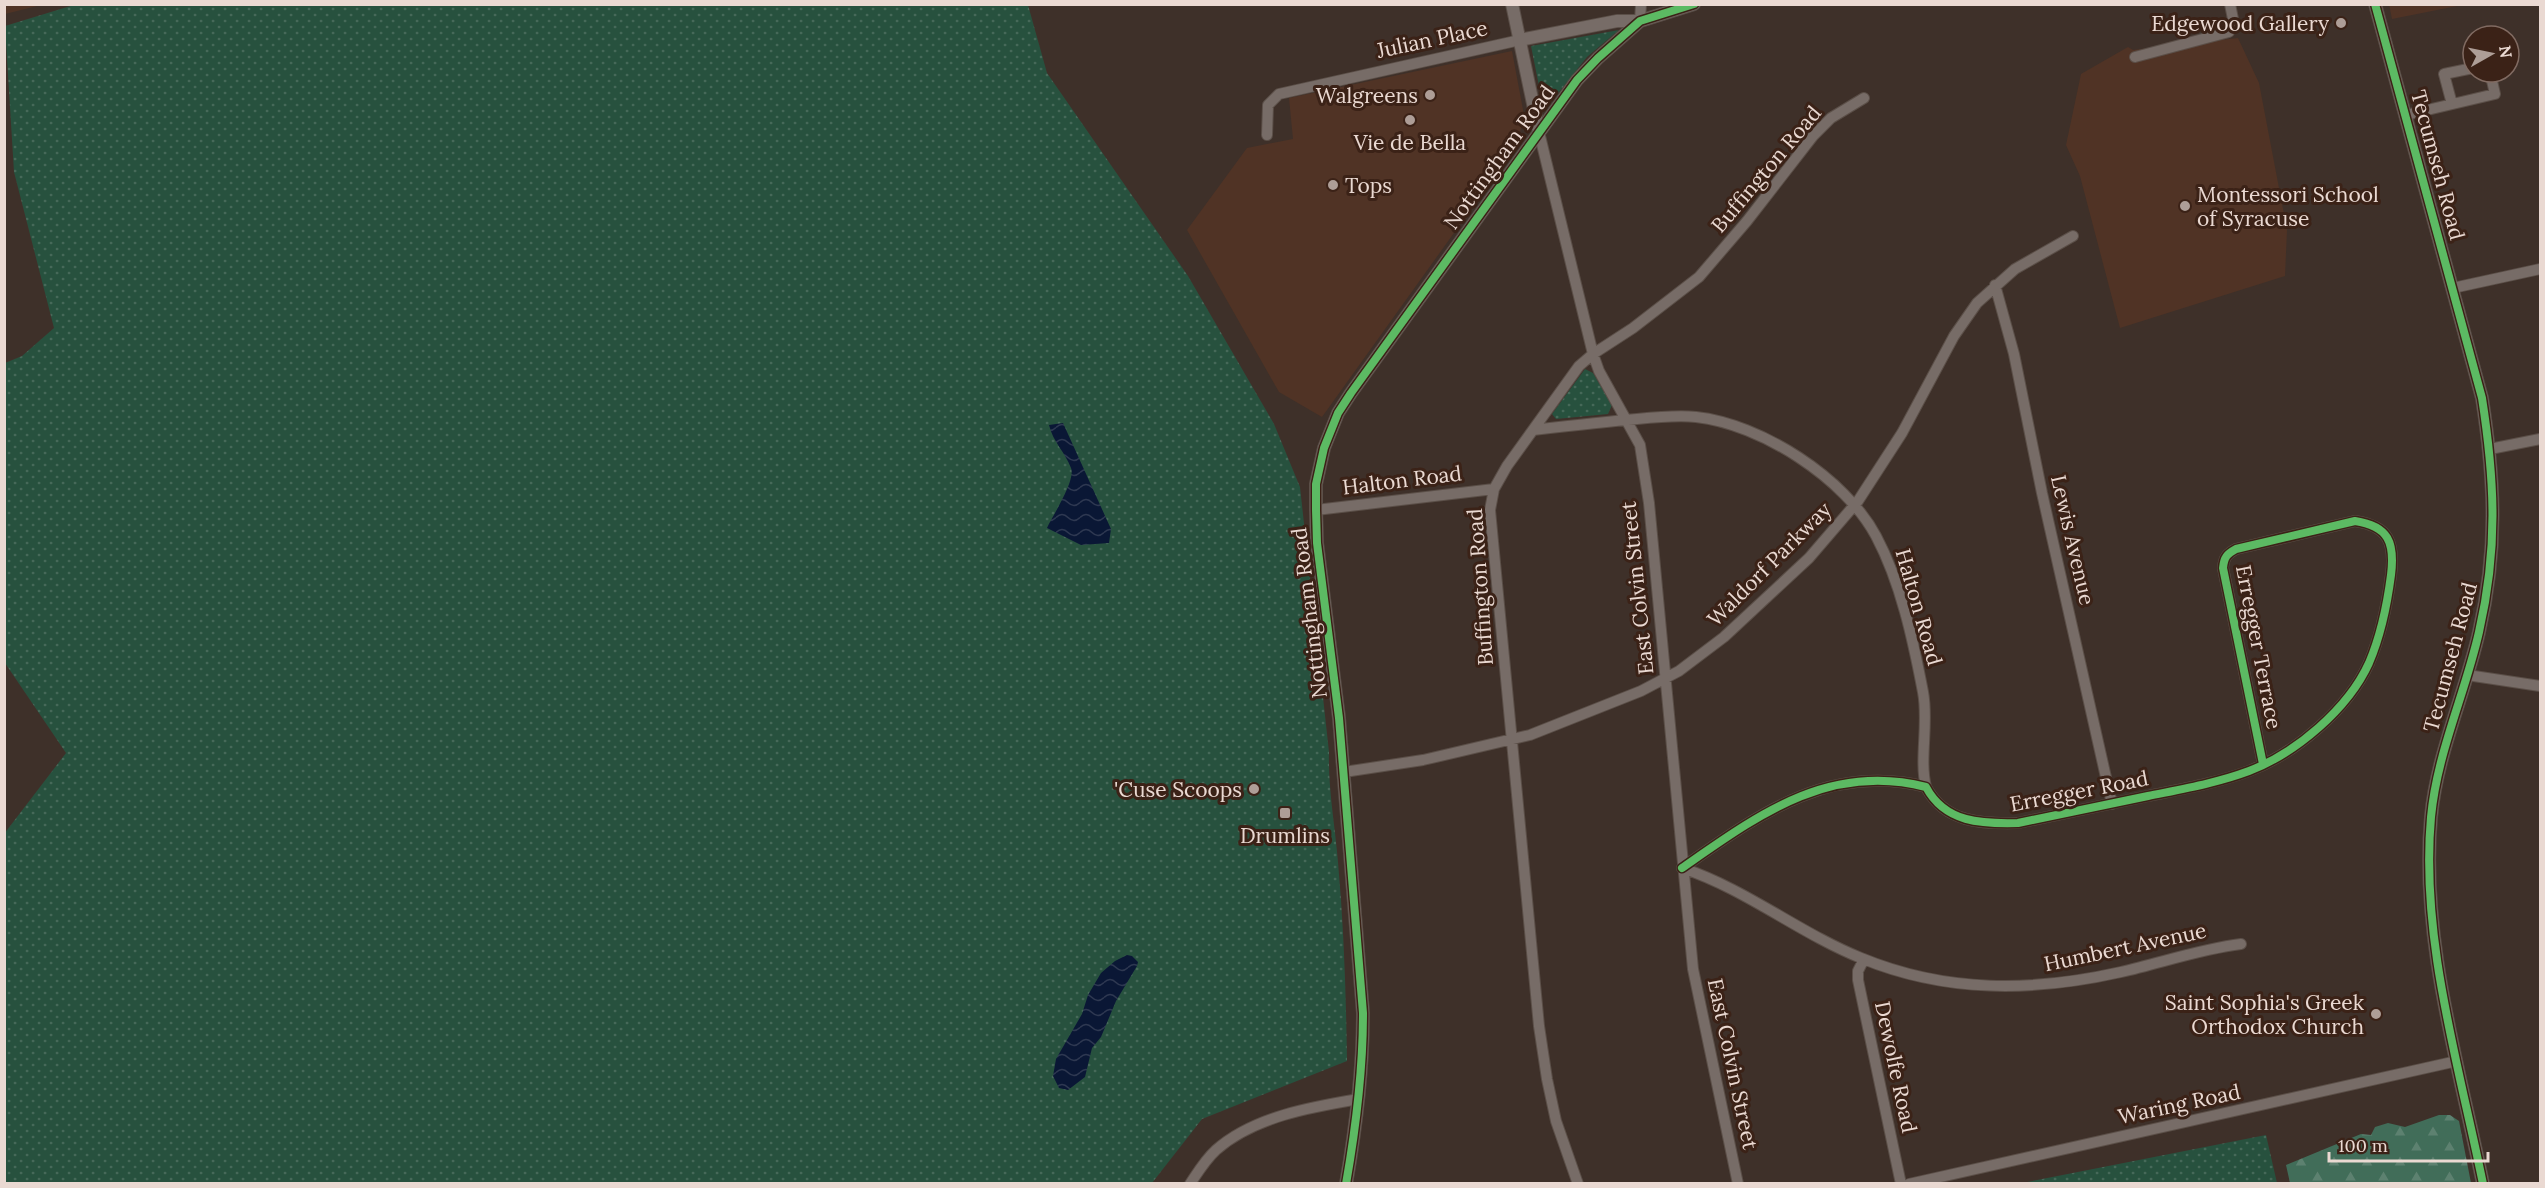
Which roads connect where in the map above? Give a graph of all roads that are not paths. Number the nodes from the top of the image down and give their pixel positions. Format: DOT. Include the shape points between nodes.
graph roads {
  1 [pos="1512,4"];
  2 [pos="1641,4"];
  3 [pos="1694,4"];
  4 [pos="2230,4"];
  5 [pos="2375,4"];
  6 [pos="1640,21"];
  7 [pos="1520,40"];
  8 [pos="2135,57"];
  9 [pos="2461,70"];
  10 [pos="2492,84"];
  11 [pos="1864,98"];
  12 [pos="2452,104"];
  13 [pos="2406,115"];
  14 [pos="1539,132"];
  15 [pos="1267,135"];
  16 [pos="2073,236"];
  17 [pos="2541,269"];
  18 [pos="1995,285"];
  19 [pos="2453,288"];
  20 [pos="1593,354"];
  21 [pos="1627,420"];
  22 [pos="1533,430"];
  23 [pos="2541,439"];
  24 [pos="2490,449"];
  25 [pos="1494,489"];
  26 [pos="1854,506"];
  27 [pos="1316,510"];
  28 [pos="2467,675"];
  29 [pos="1666,678"];
  30 [pos="2541,686"];
  31 [pos="1511,741"];
  32 [pos="2264,764"];
  33 [pos="1344,772"];
  34 [pos="1926,787"];
  35 [pos="2112,804"];
  36 [pos="1682,868"];
  37 [pos="2241,944"];
  38 [pos="1863,959"];
  39 [pos="2457,1061"];
  40 [pos="1359,1099"];
  41 [pos="1190,1184"];
  42 [pos="1346,1184"];
  43 [pos="1578,1184"];
  44 [pos="1738,1184"];
  45 [pos="1901,1184"];
  46 [pos="1909,1184"];
  47 [pos="2483,1184"];
  1 -- 7 [label="street, East Colvin Street"];
  2 -- 6 [label="street"];
  3 -- 6 [label="street, Nottingham Road"];
  4 -- 8 [label="street" via="2233,19 2229,32"];
  5 -- 13 [label="street, Tecumseh Road"];
  6 -- 7 [label="street, Julian Place" via="1617,21"];
  6 -- 14 [label="street, Nottingham Road" via="1584,73"];
  7 -- 14 [label="street, East Colvin Street"];
  7 -- 15 [label="street, Julian Place" via="1279,94 1268,105"];
  9 -- 12 [label="street" via="2444,74"];
  10 -- 12 [label="street" via="2494,94"];
  11 -- 20 [label="street, Buffington Road" via="1831,118 1813,136 1700,277"];
  12 -- 13 [label="street"];
  13 -- 19 [label="street, Tecumseh Road"];
  14 -- 20 [label="street, East Colvin Street"];
  14 -- 27 [label="street, Nottingham Road" via="1338,413 1324,448 1316,484"];
  16 -- 18 [label="street, Waldorf Parkway"];
  17 -- 19 [label="street"];
  18 -- 26 [label="street, Waldorf Parkway" via="1954,336 1902,433"];
  18 -- 35 [label="street, Lewis Avenue" via="2014,354"];
  19 -- 24 [label="street, Tecumseh Road" via="2482,398"];
  20 -- 21 [label="street, East Colvin Street"];
  20 -- 22 [label="street, Buffington Road" via="1579,366"];
  21 -- 22 [label="street, Halton Road"];
  21 -- 26 [label="street, Halton Road" via="1695,417 1731,423 1771,440 1804,461"];
  21 -- 29 [label="street, East Colvin Street" via="1640,445 1649,503"];
  22 -- 25 [label="street, Buffington Road"];
  23 -- 24 [label="street"];
  24 -- 28 [label="street, Tecumseh Road" via="2494,526 2489,580"];
  25 -- 27 [label="street, Halton Road"];
  25 -- 31 [label="street, Buffington Road" via="1490,510"];
  26 -- 29 [label="street, Waldorf Parkway" via="1760,606"];
  26 -- 34 [label="street, Halton Road" via="1875,534 1903,606 1923,694"];
  27 -- 33 [label="street, Nottingham Road"];
  28 -- 30 [label="street"];
  28 -- 39 [label="street, Tecumseh Road" via="2440,763 2428,859 2436,952"];
  29 -- 31 [label="street, Waldorf Parkway"];
  29 -- 36 [label="street, East Colvin Street"];
  31 -- 33 [label="street, Waldorf Parkway"];
  31 -- 43 [label="street, Buffington Road" via="1546,1079"];
  32 -- 32 [label="street, Erregger Terrace" via="2323,725 2368,665 2388,603 2392,565 2392,549 2385,533 2373,523 2355,520 2236,549 2223,561 2236,641"];
  32 -- 35 [label="street, Erregger Road" via="2209,783"];
  33 -- 40 [label="street, Nottingham Road" via="1363,1013"];
  34 -- 35 [label="street, Erregger Road" via="1939,806 1963,819 1987,824 2018,823"];
  34 -- 36 [label="street" via="1887,780 1853,783 1787,800"];
  36 -- 38 [label="street, Humbert Avenue" via="1722,884"];
  36 -- 44 [label="street, East Colvin Street" via="1693,969"];
  37 -- 38 [label="street, Humbert Avenue" via="2119,973 2010,987 1946,983"];
  38 -- 45 [label="street, Dewolfe Road" via="1858,980"];
  39 -- 46 [label="street, Waring Road"];
  39 -- 47 [label="street, Tecumseh Road"];
  40 -- 41 [label="street" via="1320,1105 1252,1126 1215,1151"];
  40 -- 42 [label="street, Nottingham Road"];
}
